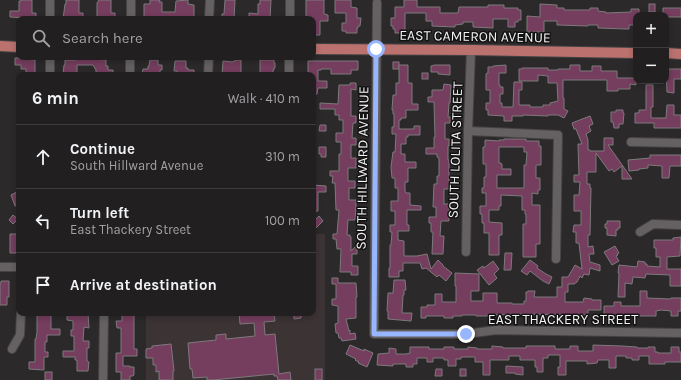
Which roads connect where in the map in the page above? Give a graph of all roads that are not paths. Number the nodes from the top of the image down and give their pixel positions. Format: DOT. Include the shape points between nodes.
graph roads {
  1 [pos="50,0"];
  2 [pos="131,0"];
  3 [pos="210,0"];
  4 [pos="290,0"];
  5 [pos="377,3"];
  6 [pos="50,16"];
  7 [pos="131,16"];
  8 [pos="210,16"];
  9 [pos="290,16"];
  10 [pos="0,46"];
  11 [pos="16,47"];
  12 [pos="316,49"];
  13 [pos="376,49"];
  14 [pos="471,50"];
  15 [pos="633,53"];
  16 [pos="669,54"];
  17 [pos="681,54"];
  18 [pos="50,60"];
  19 [pos="130,60"];
  20 [pos="209,60"];
  21 [pos="290,60"];
  22 [pos="50,72"];
  23 [pos="130,72"];
  24 [pos="208,72"];
  25 [pos="289,72"];
  26 [pos="468,131"];
  27 [pos="631,142"];
  28 [pos="681,142"];
  29 [pos="681,225"];
  30 [pos="640,232"];
  31 [pos="466,252"];
  32 [pos="556,259"];
  33 [pos="0,267"];
  34 [pos="16,267"];
  35 [pos="21,316"];
  36 [pos="104,316"];
  37 [pos="681,333"];
  38 [pos="374,334"];
  39 [pos="12,349"];
  40 [pos="103,380"];
  1 -- 6 [label="street"];
  2 -- 7 [label="street"];
  3 -- 8 [label="street"];
  4 -- 9 [label="street"];
  5 -- 13 [label="street, SOUTH HILLWARD AVENUE"];
  10 -- 11 [label="main road"];
  12 -- 13 [label="main road, EAST CAMERON AVENUE"];
  13 -- 14 [label="main road, EAST CAMERON AVENUE"];
  13 -- 38 [label="street, SOUTH HILLWARD AVENUE"];
  14 -- 15 [label="main road, EAST CAMERON AVENUE"];
  14 -- 26 [label="street, SOUTH LOLITA STREET"];
  16 -- 17 [label="main road"];
  18 -- 22 [label="street"];
  19 -- 23 [label="street"];
  20 -- 24 [label="street"];
  21 -- 25 [label="street"];
  26 -- 31 [label="street, SOUTH LOLITA STREET"];
  26 -- 32 [label="street" via="558,134"];
  27 -- 28 [label="street"];
  29 -- 30 [label="street" via="653,224"];
  33 -- 34 [label="street"];
  35 -- 39 [label="street" via="20,335"];
  36 -- 40 [label="street"];
  37 -- 38 [label="street, EAST THACKERY STREET" via="496,330 466,334"];
}
